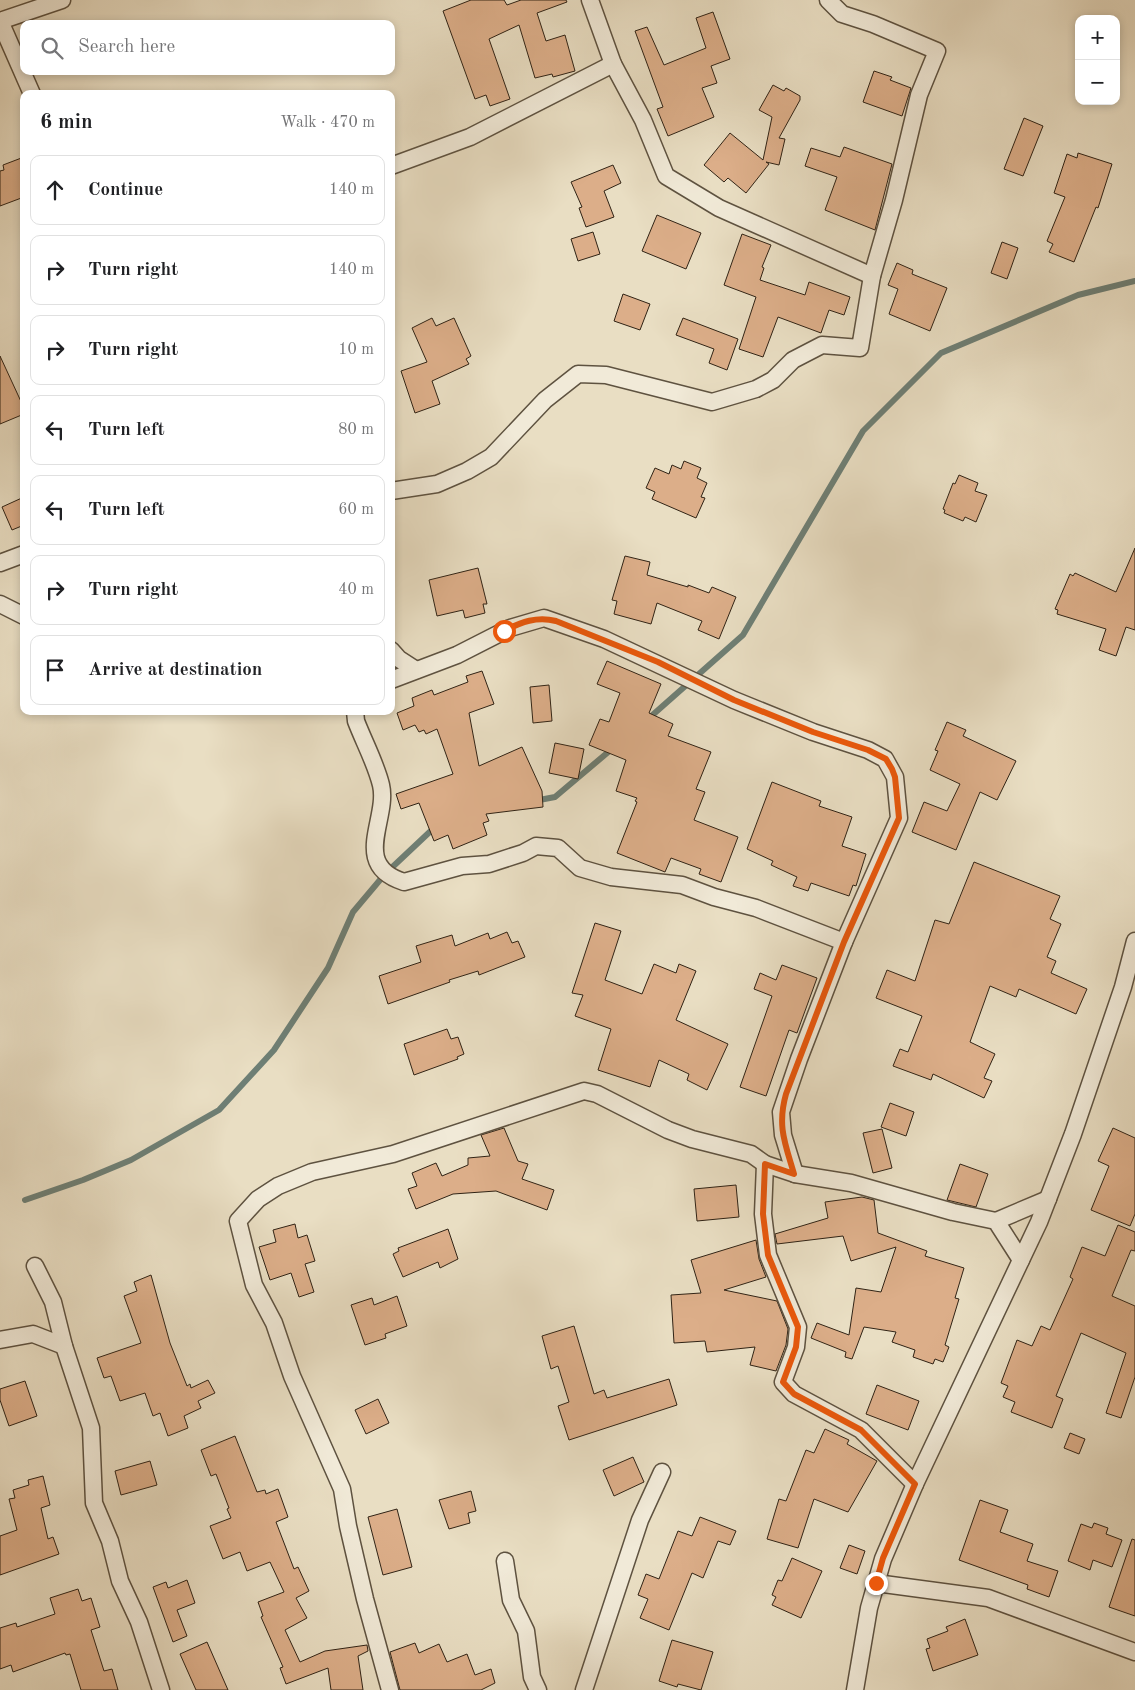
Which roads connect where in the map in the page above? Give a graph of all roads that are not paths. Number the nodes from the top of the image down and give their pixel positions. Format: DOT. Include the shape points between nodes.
graph roads {
  1 [pos="62,0"];
  2 [pos="590,0"];
  3 [pos="828,0"];
  4 [pos="0,21"];
  5 [pos="613,64"];
  6 [pos="20,67"];
  7 [pos="24,75"];
  8 [pos="30,90"];
  9 [pos="395,164"];
  10 [pos="872,276"];
  11 [pos="395,491"];
  12 [pos="20,556"];
  13 [pos="0,563"];
  14 [pos="0,604"];
  15 [pos="20,614"];
  16 [pos="395,654"];
  17 [pos="416,670"];
  18 [pos="395,678"];
  19 [pos="355,715"];
  20 [pos="1135,940"];
  21 [pos="844,942"];
  22 [pos="1129,989"];
  23 [pos="765,1164"];
  24 [pos="794,1174"];
  25 [pos="1048,1199"];
  26 [pos="996,1221"];
  27 [pos="1021,1260"];
  28 [pos="35,1266"];
  29 [pos="0,1340"];
  30 [pos="64,1346"];
  31 [pos="662,1472"];
  32 [pos="915,1484"];
  33 [pos="505,1561"];
  34 [pos="876,1583"];
  35 [pos="1135,1652"];
  36 [pos="161,1690"];
  37 [pos="390,1690"];
  38 [pos="538,1690"];
  39 [pos="584,1690"];
  40 [pos="855,1690"];
  1 -- 4 [label="street"];
  2 -- 5 [label="street"];
  3 -- 10 [label="street" via="842,14 937,50 920,95"];
  4 -- 6 [label="street"];
  5 -- 9 [label="street" via="470,136"];
  5 -- 10 [label="street" via="643,120 666,176 719,208"];
  7 -- 8 [label="street"];
  10 -- 11 [label="street" via="860,348 822,345 793,360 773,380 756,389 712,402 606,375 578,374 545,400 491,456 437,484"];
  12 -- 13 [label="street"];
  14 -- 15 [label="street"];
  16 -- 17 [label="street"];
  17 -- 18 [label="street"];
  17 -- 21 [label="street" via="457,655 510,628 544,618 604,639 734,700 886,759 895,777 899,818"];
  19 -- 21 [label="street" via="381,785 376,853 380,868 394,879 404,882 462,866 489,864 536,846 558,848 580,868 611,877 682,885 756,908"];
  20 -- 22 [label="street"];
  21 -- 24 [label="street" via="781,1112 783,1135"];
  22 -- 25 [label="street"];
  23 -- 24 [label="street"];
  23 -- 32 [label="street" via="763,1214 768,1255 798,1327 796,1347 783,1382 794,1394 861,1430"];
  23 -- 37 [label="street" via="751,1154 668,1130 597,1094 584,1091 393,1154 312,1172 278,1186 258,1199 238,1221 254,1285 274,1323 292,1376 342,1489 365,1599"];
  24 -- 26 [label="street" via="851,1183"];
  25 -- 26 [label="street"];
  25 -- 27 [label="street"];
  26 -- 27 [label="street"];
  27 -- 32 [label="street"];
  28 -- 30 [label="street" via="54,1302"];
  29 -- 30 [label="street" via="33,1334"];
  30 -- 36 [label="street" via="91,1428 94,1503"];
  31 -- 39 [label="street" via="640,1520"];
  32 -- 34 [label="street" via="883,1558"];
  33 -- 38 [label="street" via="511,1600 526,1631 532,1677"];
  34 -- 35 [label="street" via="988,1598"];
  34 -- 40 [label="street"];
}
